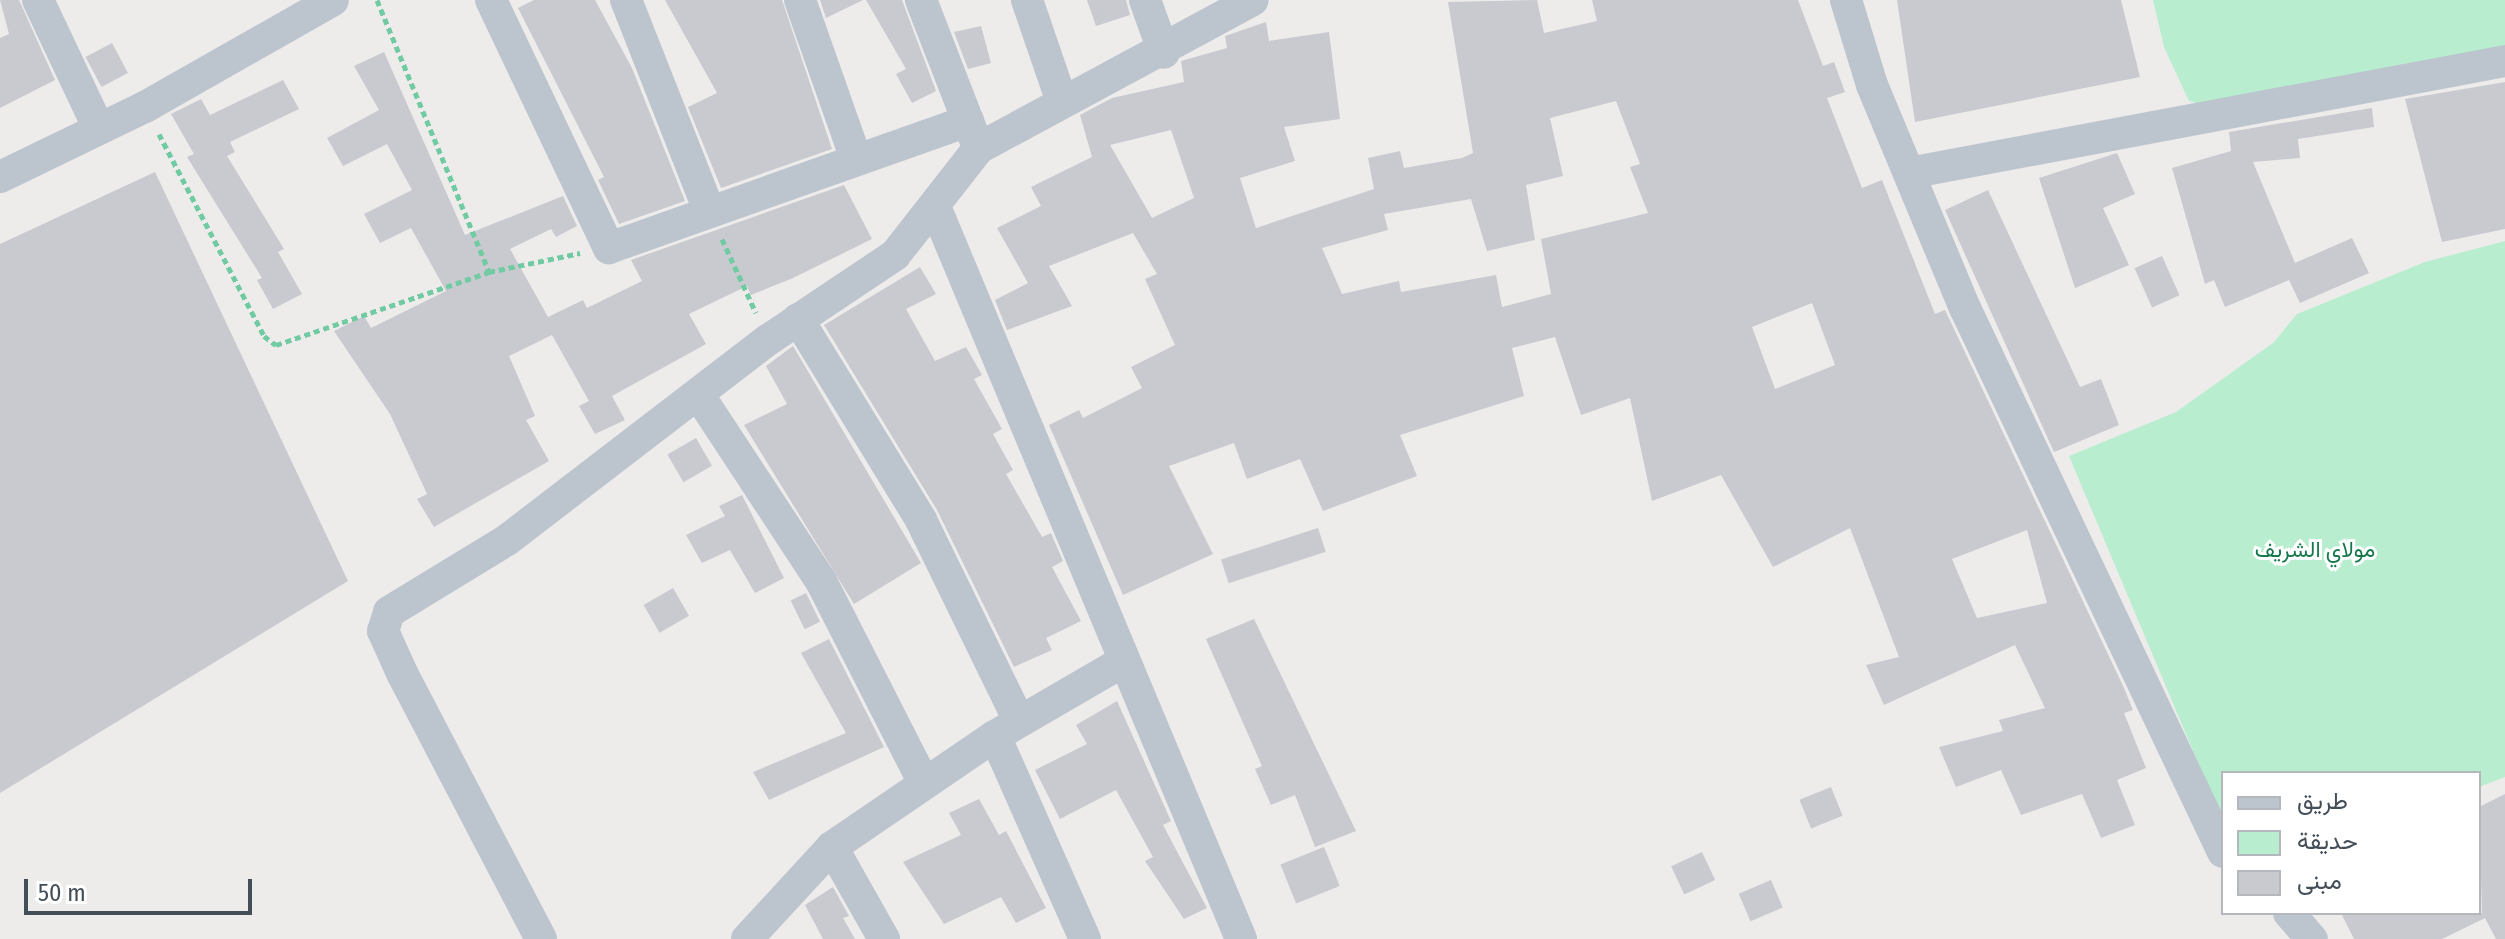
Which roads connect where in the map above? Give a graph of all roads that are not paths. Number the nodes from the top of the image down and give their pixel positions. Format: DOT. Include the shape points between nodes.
graph roads {
  1 [pos="38,0"];
  2 [pos="333,0"];
  3 [pos="491,0"];
  4 [pos="626,0"];
  5 [pos="800,0"];
  6 [pos="921,0"];
  7 [pos="1027,0"];
  8 [pos="1145,0"];
  9 [pos="1253,0"];
  10 [pos="1846,0"];
  11 [pos="1164,53"];
  12 [pos="2505,61"];
  13 [pos="1062,102"];
  14 [pos="97,125"];
  15 [pos="973,135"];
  16 [pos="855,156"];
  17 [pos="1909,173"];
  18 [pos="0,177"];
  19 [pos="936,209"];
  20 [pos="709,211"];
  21 [pos="798,319"];
  22 [pos="700,397"];
  23 [pos="1124,661"];
  24 [pos="1007,728"];
  25 [pos="923,781"];
  26 [pos="832,847"];
  27 [pos="2221,848"];
  28 [pos="2291,915"];
  29 [pos="753,937"];
  30 [pos="541,939"];
  31 [pos="884,939"];
  32 [pos="1085,939"];
  33 [pos="1241,939"];
  34 [pos="2312,939"];
  1 -- 14 [label="street"];
  2 -- 14 [label="street" via="145,107"];
  3 -- 20 [label="street" via="609,248"];
  4 -- 20 [label="street"];
  5 -- 16 [label="street"];
  6 -- 15 [label="street"];
  7 -- 13 [label="street"];
  8 -- 11 [label="street"];
  9 -- 11 [label="street"];
  10 -- 17 [label="street"];
  11 -- 13 [label="street"];
  12 -- 17 [label="street"];
  13 -- 15 [label="street"];
  14 -- 18 [label="street"];
  15 -- 16 [label="street"];
  15 -- 19 [label="street"];
  16 -- 20 [label="street"];
  17 -- 27 [label="street" via="2007,401 2058,491"];
  19 -- 21 [label="street" via="895,255"];
  19 -- 23 [label="street"];
  21 -- 22 [label="street"];
  21 -- 24 [label="street" via="921,520"];
  22 -- 25 [label="street" via="821,581"];
  22 -- 30 [label="street" via="507,540 400,602 382,625"];
  23 -- 24 [label="street"];
  23 -- 33 [label="street"];
  24 -- 25 [label="street"];
  24 -- 32 [label="street"];
  25 -- 26 [label="street"];
  26 -- 29 [label="street"];
  26 -- 31 [label="street"];
  28 -- 34 [label="street"];
}
